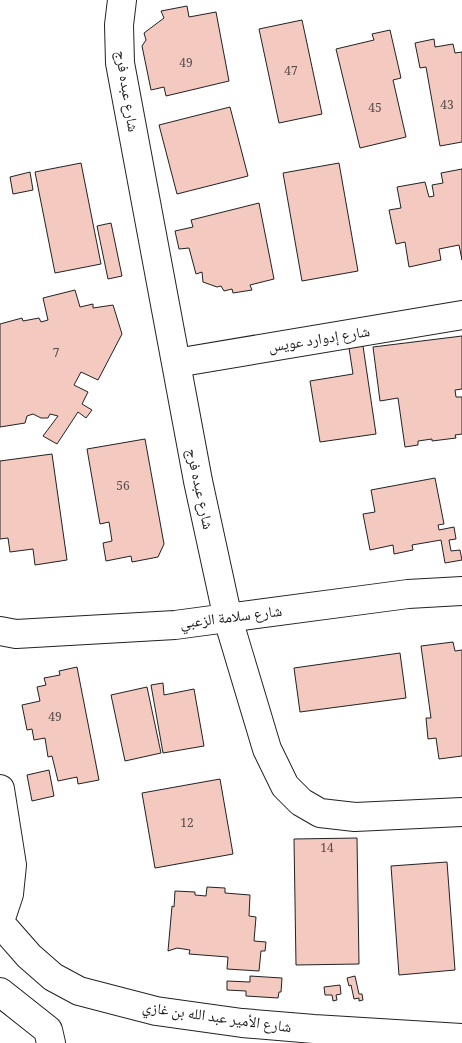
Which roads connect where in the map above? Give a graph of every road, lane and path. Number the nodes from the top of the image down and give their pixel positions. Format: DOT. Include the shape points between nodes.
graph roads {
  1 [pos="122,0"];
  2 [pos="462,315"];
  3 [pos="176,363"];
  4 [pos="462,591"];
  5 [pos="228,619"];
  6 [pos="0,631"];
  7 [pos="0,789"];
  8 [pos="462,812"];
  9 [pos="0,922"];
  10 [pos="0,992"];
  11 [pos="462,1038"];
  12 [pos="51,1043"];
  1 -- 3 [label="street, شارع عبده فرج" via="120,64"];
  2 -- 3 [label="street, شارع إدوارد عويس"];
  3 -- 5 [label="street, شارع عبده فرج"];
  4 -- 5 [label="street, شارع سلامة الزعبي" via="372,599"];
  5 -- 6 [label="street, شارع سلامة الزعبي" via="81,631 16,634"];
  5 -- 8 [label="street, شارع عبده فرج" via="268,749 286,786 301,802 320,812 355,817"];
  7 -- 9 [label="street" via="12,865 9,894"];
  9 -- 11 [label="street, شارع الأمير عبد الله بن غازي" via="29,956 53,977 79,991 156,1011 242,1023"];
  10 -- 12 [label="street" via="48,1030"];
}
